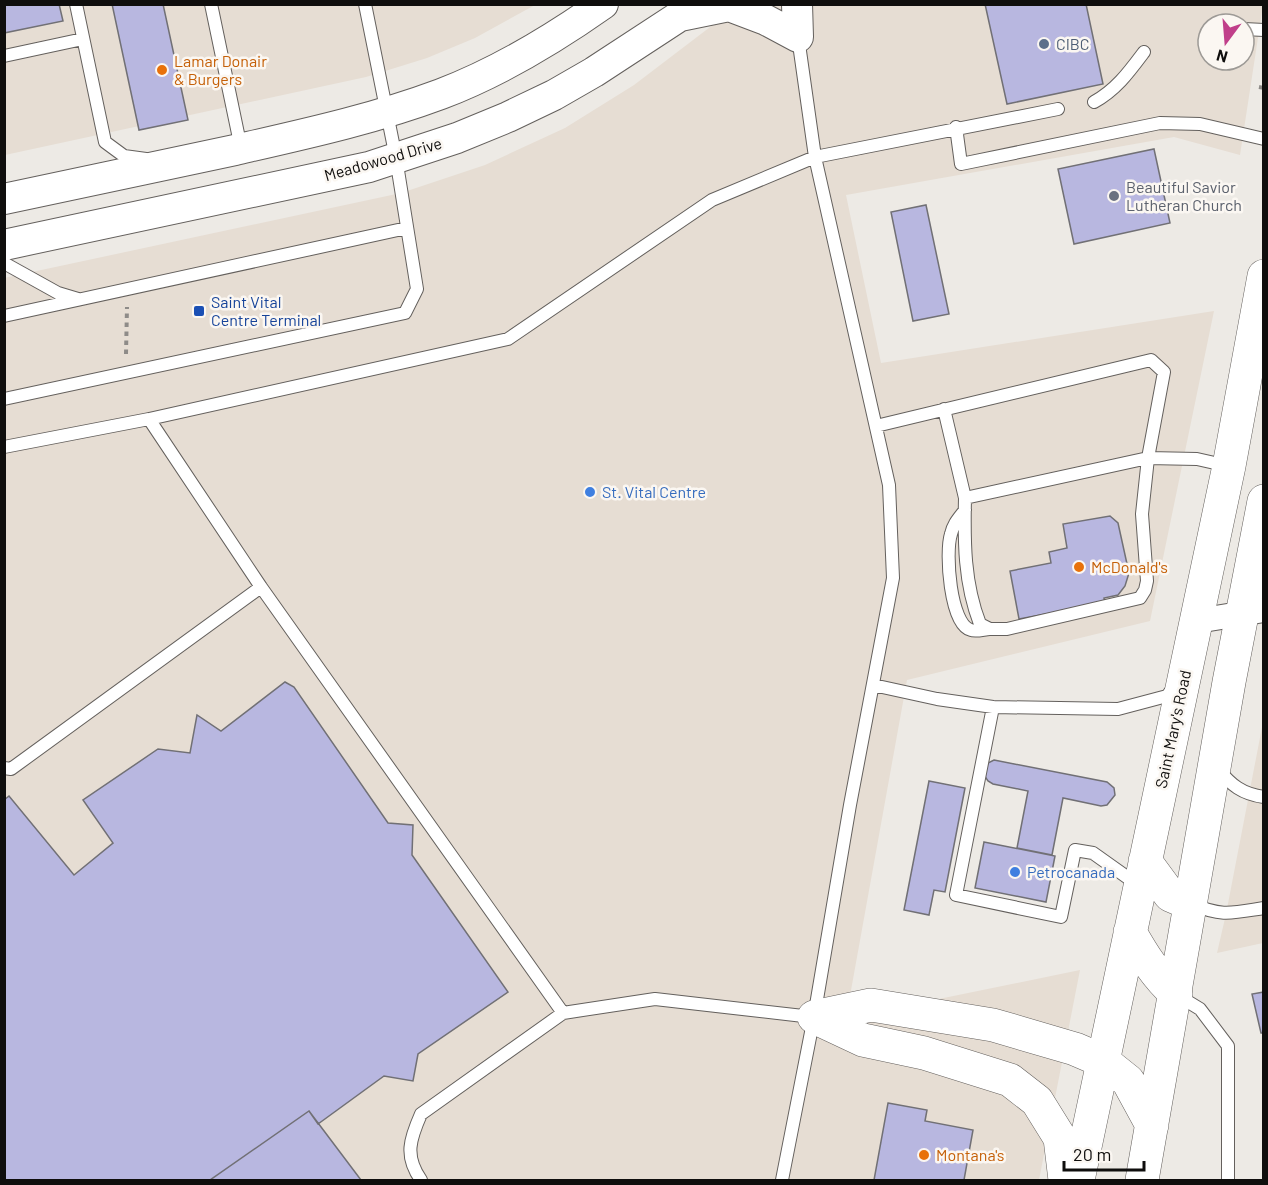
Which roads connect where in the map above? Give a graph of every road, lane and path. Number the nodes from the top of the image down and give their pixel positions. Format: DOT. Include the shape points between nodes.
graph roads {
  1 [pos="76,4"];
  2 [pos="211,4"];
  3 [pos="365,4"];
  4 [pos="603,4"];
  5 [pos="797,4"];
  6 [pos="689,10"];
  7 [pos="798,37"];
  8 [pos="83,39"];
  9 [pos="1144,52"];
  10 [pos="4,56"];
  11 [pos="1094,102"];
  12 [pos="1058,109"];
  13 [pos="386,113"];
  14 [pos="956,127"];
  15 [pos="1263,139"];
  16 [pos="241,148"];
  17 [pos="815,157"];
  18 [pos="396,158"];
  19 [pos="171,164"];
  20 [pos="4,199"];
  21 [pos="407,228"];
  22 [pos="4,245"];
  23 [pos="4,263"];
  24 [pos="1263,276"];
  25 [pos="79,300"];
  26 [pos="127,301"];
  27 [pos="4,316"];
  28 [pos="126,355"];
  29 [pos="4,399"];
  30 [pos="944,409"];
  31 [pos="149,419"];
  32 [pos="876,426"];
  33 [pos="4,447"];
  34 [pos="1148,458"];
  35 [pos="1229,466"];
  36 [pos="1263,501"];
  37 [pos="965,504"];
  38 [pos="1259,543"];
  39 [pos="261,587"];
  40 [pos="1253,612"];
  41 [pos="1197,621"];
  42 [pos="990,629"];
  43 [pos="1185,671"];
  44 [pos="873,685"];
  45 [pos="993,707"];
  46 [pos="1214,765"];
  47 [pos="4,768"];
  48 [pos="1263,797"];
  49 [pos="1145,861"];
  50 [pos="1138,893"];
  51 [pos="1191,904"];
  52 [pos="1263,908"];
  53 [pos="1130,932"];
  54 [pos="1176,994"];
  55 [pos="563,1013"];
  56 [pos="814,1017"];
  57 [pos="1103,1061"];
  58 [pos="1152,1125"];
  59 [pos="422,1180"];
  60 [pos="782,1180"];
  61 [pos="1065,1180"];
  62 [pos="1078,1180"];
  63 [pos="1142,1180"];
  64 [pos="1228,1180"];
  1 -- 8 [label="lane"];
  2 -- 16 [label="lane"];
  3 -- 13 [label="lane"];
  4 -- 13 [label="street" via="504,65"];
  5 -- 7 [label="street"];
  6 -- 7 [label="street" via="729,6"];
  6 -- 18 [label="street, Meadowood Drive" via="554,95 477,129"];
  7 -- 17 [label="lane"];
  8 -- 10 [label="lane"];
  8 -- 19 [label="lane" via="105,142 124,156"];
  9 -- 11 [label="lane" via="1119,84"];
  12 -- 14 [label="lane"];
  13 -- 16 [label="street"];
  13 -- 18 [label="lane"];
  14 -- 15 [label="lane" via="961,164 1160,123 1200,124"];
  14 -- 17 [label="lane"];
  16 -- 19 [label="street"];
  17 -- 31 [label="lane" via="712,200 508,339"];
  17 -- 32 [label="lane"];
  18 -- 21 [label="lane"];
  18 -- 22 [label="street, Meadowood Drive"];
  19 -- 20 [label="street"];
  21 -- 25 [label="lane"];
  21 -- 29 [label="lane" via="417,289 405,313"];
  23 -- 25 [label="lane" via="58,293"];
  24 -- 35 [label="main road, Saint Mary's Road"];
  25 -- 27 [label="lane"];
  26 -- 28 [label="path"];
  30 -- 32 [label="lane"];
  30 -- 34 [label="lane" via="1151,360 1164,372"];
  30 -- 37 [label="lane"];
  31 -- 33 [label="lane"];
  31 -- 39 [label="lane"];
  32 -- 44 [label="lane" via="889,486 892,579"];
  34 -- 35 [label="lane" via="1197,459"];
  34 -- 37 [label="lane"];
  34 -- 42 [label="lane" via="1142,514 1147,581 1140,598 1007,629"];
  35 -- 41 [label="main road, Saint Mary's Road"];
  36 -- 38 [label="main road"];
  37 -- 42 [label="lane" via="963,544 972,598 980,624"];
  37 -- 42 [label="lane" via="952,529 947,557 956,611 961,624 971,630"];
  38 -- 40 [label="main road"];
  39 -- 47 [label="lane" via="11,769"];
  39 -- 55 [label="lane"];
  40 -- 41 [label="street"];
  40 -- 46 [label="main road"];
  41 -- 43 [label="main road, Saint Mary's Road"];
  43 -- 45 [label="lane" via="1167,696 1118,709"];
  43 -- 49 [label="main road, Saint Mary's Road"];
  44 -- 45 [label="lane"];
  44 -- 56 [label="lane"];
  45 -- 50 [label="lane" via="956,895 1061,917 1075,850 1093,854 1131,880"];
  46 -- 48 [label="lane" via="1244,793"];
  46 -- 51 [label="main road"];
  49 -- 50 [label="main road, Saint Mary's Road"];
  49 -- 51 [label="main road" via="1170,895"];
  50 -- 53 [label="main road, Saint Mary's Road"];
  51 -- 52 [label="lane" via="1211,913 1226,914"];
  51 -- 54 [label="main road"];
  53 -- 54 [label="main road" via="1145,958"];
  53 -- 57 [label="main road, Saint Mary's Road"];
  54 -- 58 [label="main road"];
  54 -- 64 [label="lane" via="1200,1009 1228,1046"];
  55 -- 56 [label="lane" via="655,999"];
  55 -- 59 [label="lane" via="421,1114 411,1137 410,1156"];
  56 -- 57 [label="main road" via="871,1005 993,1025 1076,1049"];
  56 -- 60 [label="lane"];
  56 -- 61 [label="main road" via="863,1040 924,1053 1010,1080 1036,1101 1060,1138"];
  57 -- 58 [label="main road" via="1128,1081"];
  57 -- 62 [label="main road, Saint Mary's Road"];
  58 -- 63 [label="main road"];
}
